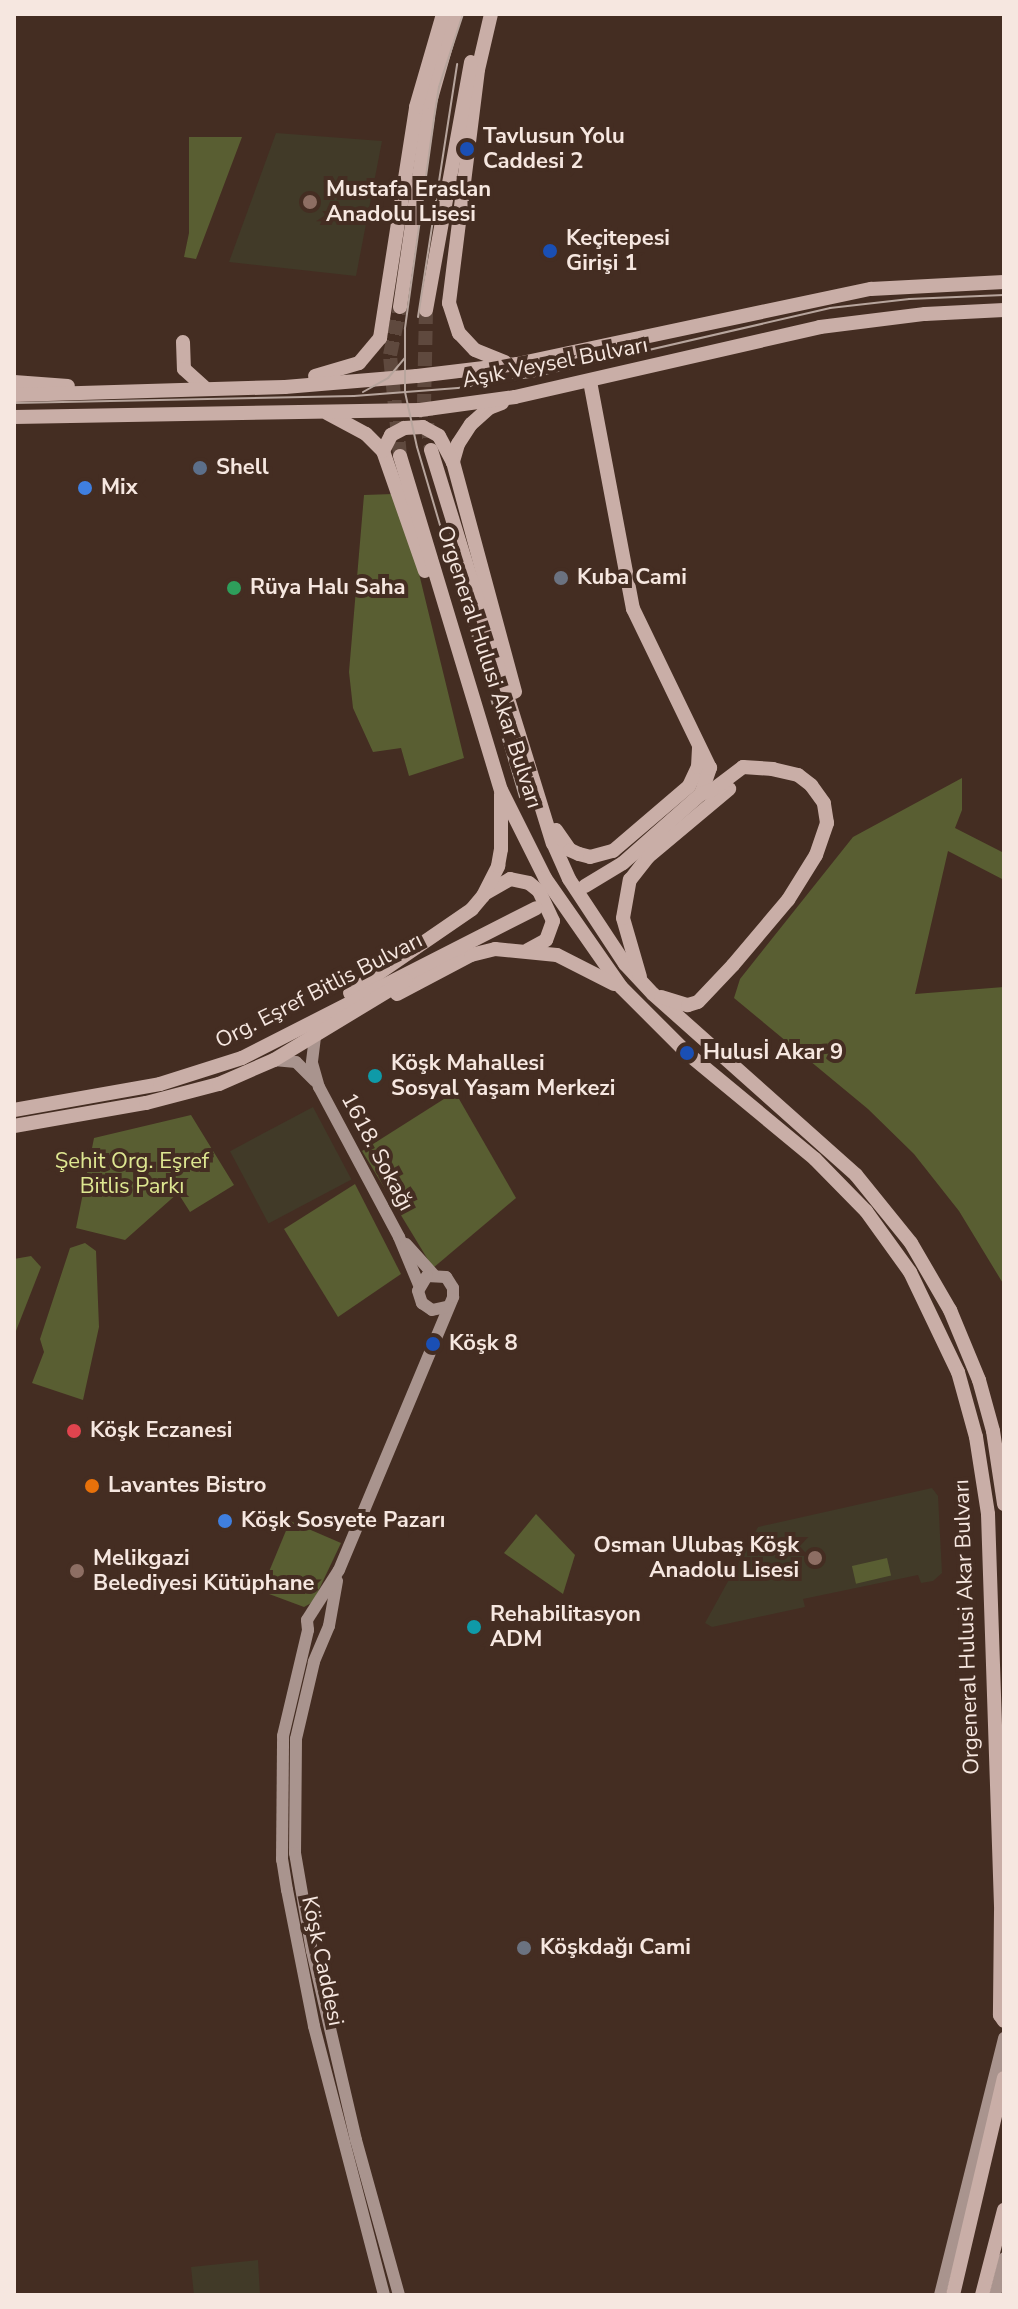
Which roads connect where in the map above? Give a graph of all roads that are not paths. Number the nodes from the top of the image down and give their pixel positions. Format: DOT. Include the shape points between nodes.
graph roads {
  1 [pos="443,14"];
  2 [pos="455,14"];
  3 [pos="491,14"];
  4 [pos="1004,280"];
  5 [pos="400,307"];
  6 [pos="426,310"];
  7 [pos="1004,310"];
  8 [pos="932,313"];
  9 [pos="1004,319"];
  10 [pos="183,342"];
  11 [pos="517,364"];
  12 [pos="590,381"];
  13 [pos="14,382"];
  14 [pos="285,387"];
  15 [pos="209,389"];
  16 [pos="140,391"];
  17 [pos="14,395"];
  18 [pos="515,397"];
  19 [pos="327,413"];
  20 [pos="50,416"];
  21 [pos="14,417"];
  22 [pos="14,424"];
  23 [pos="431,450"];
  24 [pos="383,451"];
  25 [pos="400,456"];
  26 [pos="453,462"];
  27 [pos="700,743"];
  28 [pos="524,752"];
  29 [pos="491,755"];
  30 [pos="764,767"];
  31 [pos="501,790"];
  32 [pos="701,794"];
  33 [pos="539,797"];
  34 [pos="585,886"];
  35 [pos="483,896"];
  36 [pos="536,908"];
  37 [pos="455,947"];
  38 [pos="528,950"];
  39 [pos="641,981"];
  40 [pos="621,987"];
  41 [pos="653,994"];
  42 [pos="371,1004"];
  43 [pos="312,1030"];
  44 [pos="274,1060"];
  45 [pos="319,1087"];
  46 [pos="14,1110"];
  47 [pos="14,1126"];
  48 [pos="399,1237"];
  49 [pos="433,1274"];
  50 [pos="419,1285"];
  51 [pos="446,1307"];
  52 [pos="428,1308"];
  53 [pos="433,1344"];
  54 [pos="1004,1504"];
  55 [pos="339,1570"];
  56 [pos="314,1613"];
  57 [pos="329,1620"];
  58 [pos="308,1630"];
  59 [pos="323,1634"];
  60 [pos="1004,2021"];
  61 [pos="1004,2038"];
  62 [pos="1004,2078"];
  63 [pos="1004,2210"];
  64 [pos="1004,2258"];
  65 [pos="384,2295"];
  66 [pos="399,2295"];
  67 [pos="940,2295"];
  68 [pos="953,2295"];
  69 [pos="982,2295"];
  70 [pos="995,2295"];
  1 -- 14 [label="main road" via="416,107 380,338 368,356 349,369 300,378"];
  2 -- 5 [label="main road" via="430,102"];
  3 -- 6 [label="main road" via="468,69"];
  3 -- 11 [label="main road" via="478,70 449,303 459,333 475,350 495,361"];
  4 -- 11 [label="main road, Aşık Veysel Bulvarı" via="827,296"];
  7 -- 8 [label="main road, Aşık Veysel Bulvarı"];
  8 -- 9 [label="main road"];
  8 -- 12 [label="main road, Aşık Veysel Bulvarı" via="820,327"];
  10 -- 15 [label="main road" via="184,369"];
  11 -- 14 [label="main road, Aşık Veysel Bulvarı"];
  12 -- 18 [label="main road, Aşık Veysel Bulvarı"];
  12 -- 27 [label="main road" via="633,609"];
  13 -- 16 [label="main road"];
  14 -- 15 [label="main road, Aşık Veysel Bulvarı"];
  15 -- 16 [label="main road, Aşık Veysel Bulvarı"];
  16 -- 17 [label="main road, Aşık Veysel Bulvarı"];
  18 -- 19 [label="main road, Aşık Veysel Bulvarı" via="420,410"];
  18 -- 26 [label="main road" via="489,408 471,424"];
  19 -- 20 [label="main road, Aşık Veysel Bulvarı"];
  19 -- 24 [label="main road" via="366,434"];
  20 -- 21 [label="main road, Aşık Veysel Bulvarı"];
  20 -- 22 [label="main road"];
  23 -- 28 [label="main road, Orgeneral Hulusi Akar Bulvarı"];
  24 -- 26 [label="main road" via="391,435 423,427 439,436"];
  24 -- 29 [label="main road"];
  25 -- 29 [label="main road, Orgeneral Hulusi Akar Bulvarı"];
  26 -- 28 [label="main road" via="517,699"];
  27 -- 32 [label="main road" via="710,768"];
  27 -- 33 [label="main road" via="698,767 689,786 601,856 570,850"];
  28 -- 33 [label="main road, Orgeneral Hulusi Akar Bulvarı"];
  29 -- 31 [label="main road, Orgeneral Hulusi Akar Bulvarı"];
  30 -- 32 [label="main road" via="743,767"];
  30 -- 39 [label="main road" via="748,772 648,857 630,880 623,918"];
  30 -- 41 [label="main road" via="798,775 822,798 827,823 816,855 788,900 698,1002 688,1005"];
  31 -- 35 [label="main road" via="501,849"];
  31 -- 40 [label="main road, Orgeneral Hulusi Akar Bulvarı" via="545,878"];
  32 -- 34 [label="main road" via="623,863"];
  33 -- 39 [label="main road, Orgeneral Hulusi Akar Bulvarı" via="569,879"];
  35 -- 38 [label="main road" via="510,879 539,891 553,921 546,940"];
  35 -- 43 [label="main road"];
  36 -- 37 [label="main road, Org. Eşref Bitlis Bulvarı"];
  37 -- 42 [label="main road, Org. Eşref Bitlis Bulvarı"];
  37 -- 43 [label="main road, Org. Eşref Bitlis Bulvarı"];
  38 -- 40 [label="main road" via="580,964"];
  38 -- 42 [label="main road" via="471,955"];
  39 -- 41 [label="main road, Orgeneral Hulusi Akar Bulvarı"];
  40 -- 60 [label="main road, Orgeneral Hulusi Akar Bulvarı" via="687,1053 815,1159 856,1200 910,1272 958,1372 981,1459 990,1542"];
  41 -- 54 [label="main road, Orgeneral Hulusi Akar Bulvarı" via="856,1175 911,1243 950,1310 979,1380"];
  42 -- 43 [label="main road, Org. Eşref Bitlis Bulvarı"];
  43 -- 44 [label="main road, Org. Eşref Bitlis Bulvarı"];
  43 -- 45 [label="street, 1618. Sokağı" via="312,1063"];
  43 -- 46 [label="main road, Org. Eşref Bitlis Bulvarı" via="199,1074"];
  44 -- 45 [label="street, 1618. Sokağı" via="296,1062"];
  44 -- 47 [label="main road, Org. Eşref Bitlis Bulvarı" via="180,1096"];
  45 -- 48 [label="street, 1618. Sokağı"];
  48 -- 49 [label="street, 1618. Sokağı"];
  48 -- 50 [label="street, 1618. Sokağı"];
  49 -- 50 [label="street"];
  49 -- 51 [label="street" via="446,1277 453,1288"];
  50 -- 52 [label="street" via="419,1298"];
  51 -- 52 [label="street"];
  51 -- 53 [label="street"];
  52 -- 53 [label="street"];
  53 -- 55 [label="street"];
  55 -- 56 [label="street"];
  55 -- 57 [label="street"];
  56 -- 57 [label="street"];
  56 -- 58 [label="street" via="307,1620"];
  57 -- 59 [label="street"];
  58 -- 59 [label="street"];
  58 -- 65 [label="street, Köşk Caddesi" via="283,1736 282,1860 314,2026"];
  59 -- 66 [label="street, Köşk Caddesi" via="296,1739 295,1853 356,2140"];
  61 -- 67 [label="street"];
  62 -- 68 [label="main road"];
  63 -- 69 [label="main road"];
  64 -- 70 [label="street"];
}
